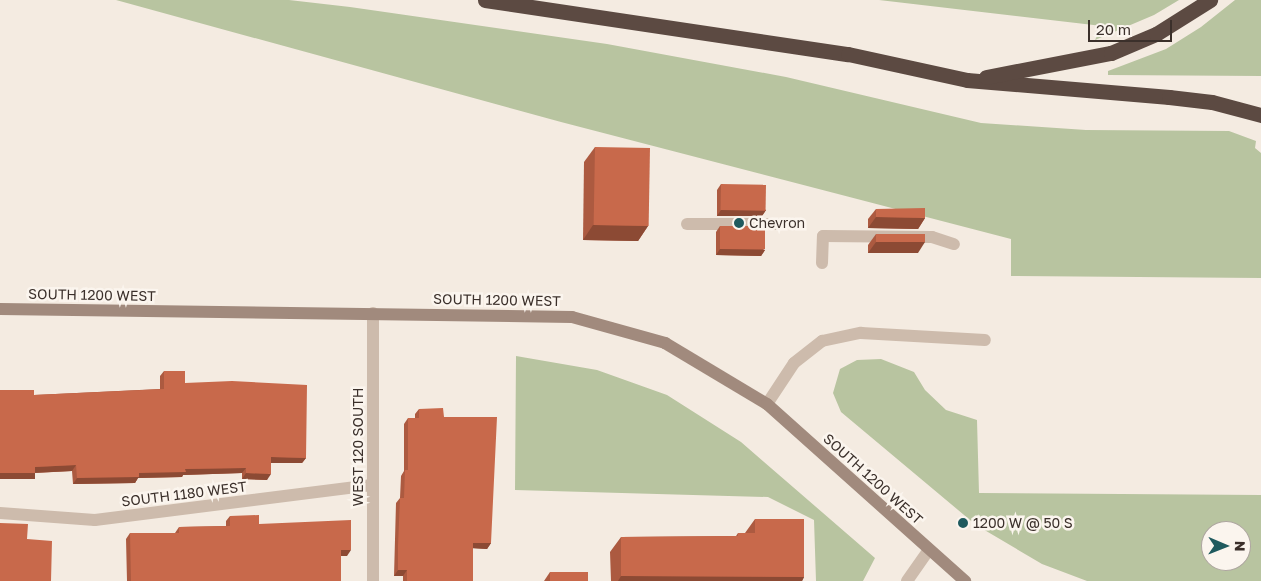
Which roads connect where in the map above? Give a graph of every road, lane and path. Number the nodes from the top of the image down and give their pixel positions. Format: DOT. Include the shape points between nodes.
graph roads {
  1 [pos="485,0"];
  2 [pos="1210,0"];
  3 [pos="967,80"];
  4 [pos="1261,115"];
  5 [pos="687,224"];
  6 [pos="776,224"];
  7 [pos="954,244"];
  8 [pos="822,263"];
  9 [pos="0,309"];
  10 [pos="373,313"];
  11 [pos="985,340"];
  12 [pos="767,404"];
  13 [pos="372,485"];
  14 [pos="0,513"];
  15 [pos="929,550"];
  16 [pos="372,581"];
  17 [pos="907,581"];
  18 [pos="965,581"];
  1 -- 3 [label="highway" via="848,54"];
  2 -- 3 [label="highway" via="1156,34 1111,53"];
  3 -- 4 [label="highway" via="1212,102"];
  5 -- 6 [label="street"];
  7 -- 8 [label="street" via="932,236 823,236"];
  9 -- 10 [label="main road, SOUTH 1200 WEST"];
  10 -- 12 [label="main road, SOUTH 1200 WEST" via="572,317 665,343"];
  10 -- 13 [label="street, WEST 120 SOUTH"];
  11 -- 12 [label="street" via="861,333 822,341 794,363"];
  12 -- 15 [label="main road, SOUTH 1200 WEST"];
  13 -- 14 [label="street, SOUTH 1180 WEST" via="95,520"];
  13 -- 16 [label="street, WEST 120 SOUTH"];
  15 -- 17 [label="street"];
  15 -- 18 [label="main road, SOUTH 1200 WEST"];
}
